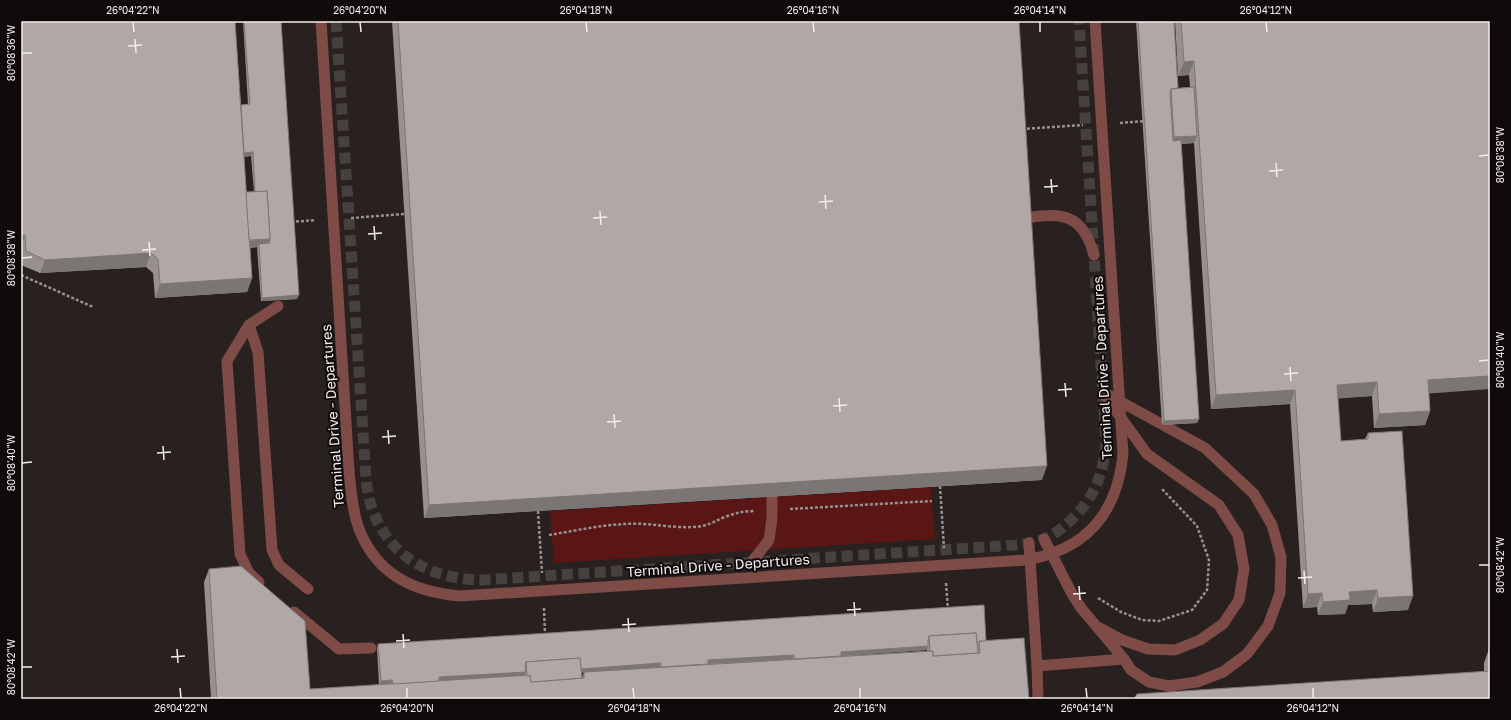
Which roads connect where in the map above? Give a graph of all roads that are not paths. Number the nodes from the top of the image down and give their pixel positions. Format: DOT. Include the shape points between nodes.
graph roads {
  1 [pos="321,21"];
  2 [pos="1095,21"];
  3 [pos="1025,218"];
  4 [pos="1094,255"];
  5 [pos="278,306"];
  6 [pos="249,325"];
  7 [pos="772,497"];
  8 [pos="1044,539"];
  9 [pos="1029,543"];
  10 [pos="751,563"];
  11 [pos="267,589"];
  12 [pos="308,589"];
  13 [pos="285,604"];
  14 [pos="1095,625"];
  15 [pos="371,648"];
  16 [pos="1124,659"];
  17 [pos="1037,666"];
  18 [pos="1038,699"];
  1 -- 2 [label="street, Terminal Drive - Departures, bridge" via="349,471 354,513 368,547 390,573 416,588 460,596 1026,560 1062,550 1084,537 1095,527 1112,500 1121,471 1123,454"];
  3 -- 4 [label="street" via="1055,215 1066,217 1075,222 1086,234"];
  5 -- 6 [label="street"];
  6 -- 11 [label="street" via="227,361 240,554 248,573"];
  6 -- 12 [label="street" via="258,352 272,550 279,565"];
  7 -- 10 [label="street" via="769,540"];
  8 -- 14 [label="street" via="1071,592"];
  9 -- 17 [label="street"];
  13 -- 15 [label="street" via="339,650"];
  14 -- 16 [label="street"];
  14 -- 16 [label="street" via="1122,640 1148,649 1175,650 1200,640 1223,624 1239,600 1244,569 1238,535 1219,505 1147,454 1103,392 1205,448 1231,472 1258,500 1272,525 1281,557 1280,593 1268,626 1247,654 1223,672 1197,682 1169,686 1149,682 1131,670"];
  16 -- 17 [label="street"];
  17 -- 18 [label="street"];
}
